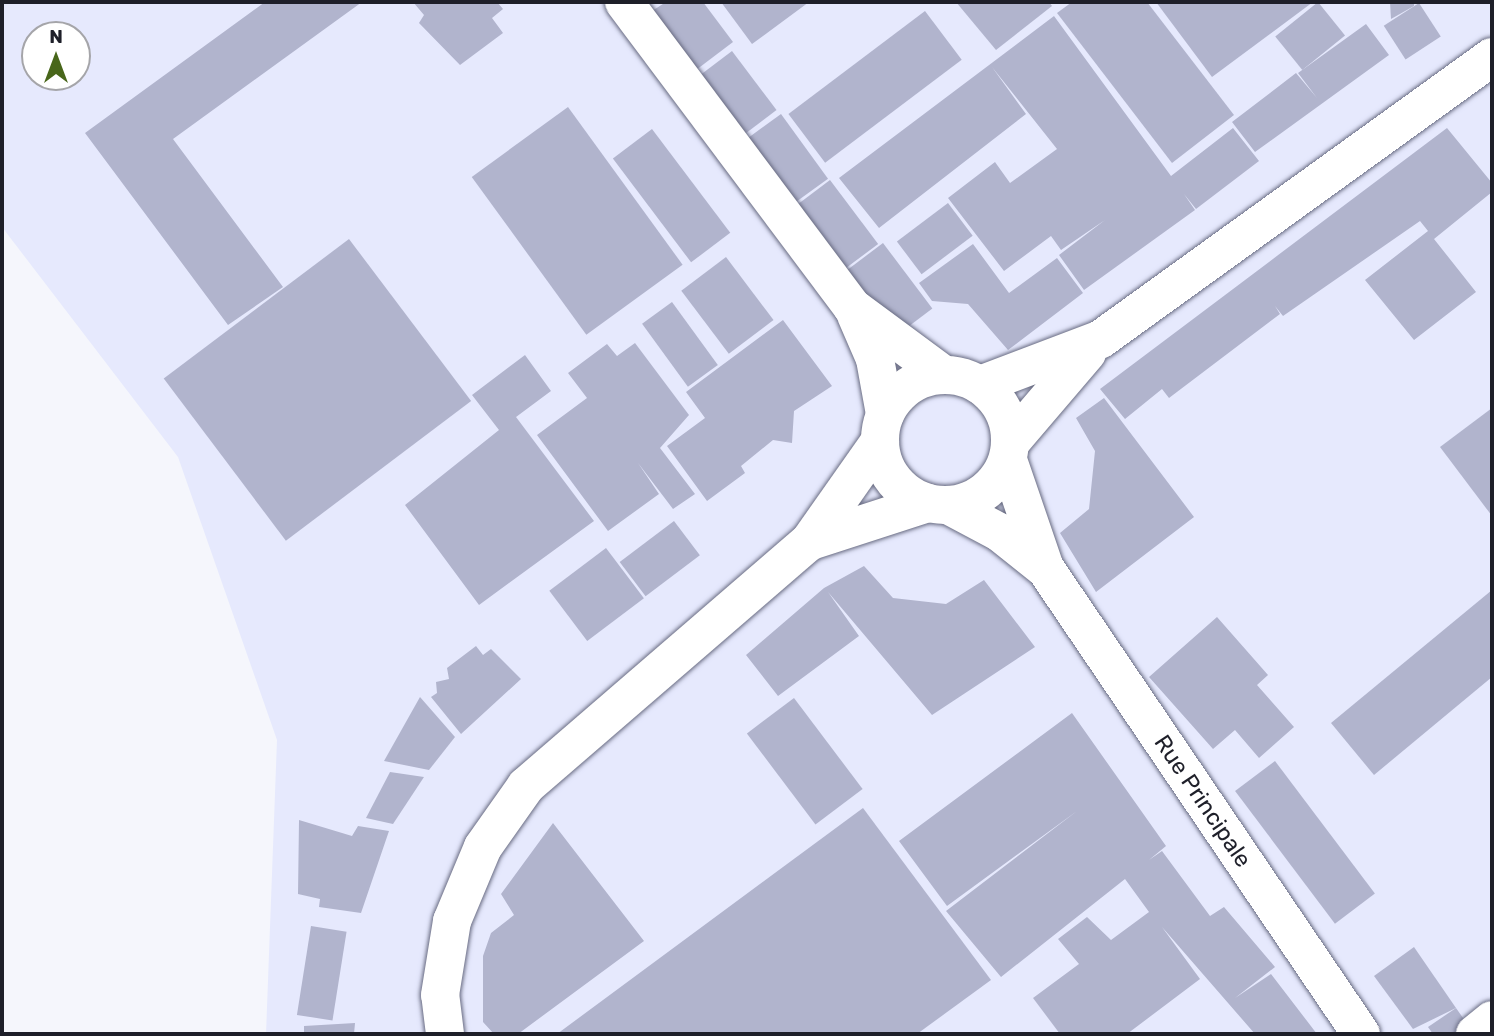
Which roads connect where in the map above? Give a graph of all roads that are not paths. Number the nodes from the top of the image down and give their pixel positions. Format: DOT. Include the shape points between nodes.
graph roads {
  1 [pos="624,2"];
  2 [pos="1492,57"];
  3 [pos="852,307"];
  4 [pos="1101,339"];
  5 [pos="944,375"];
  6 [pos="981,385"];
  7 [pos="882,427"];
  8 [pos="1009,451"];
  9 [pos="938,504"];
  10 [pos="809,542"];
  11 [pos="1045,568"];
  12 [pos="1492,1020"];
  13 [pos="445,1034"];
  14 [pos="1361,1034"];
  15 [pos="1475,1034"];
  1 -- 3 [label="street"];
  2 -- 4 [label="street"];
  3 -- 5 [label="street"];
  3 -- 7 [label="street" via="874,359"];
  4 -- 6 [label="street"];
  4 -- 8 [label="street"];
  5 -- 6 [label="street"];
  5 -- 7 [label="street" via="909,386"];
  6 -- 8 [label="street" via="1003,410"];
  7 -- 9 [label="street" via="893,480"];
  7 -- 10 [label="street"];
  8 -- 9 [label="street" via="985,491"];
  8 -- 11 [label="street, Rue Principale"];
  9 -- 10 [label="street"];
  9 -- 11 [label="street, Rue Principale" via="999,532"];
  10 -- 13 [label="street" via="526,786 483,847 452,921 440,995"];
  11 -- 14 [label="street, Rue Principale"];
  12 -- 15 [label="street"];
}
